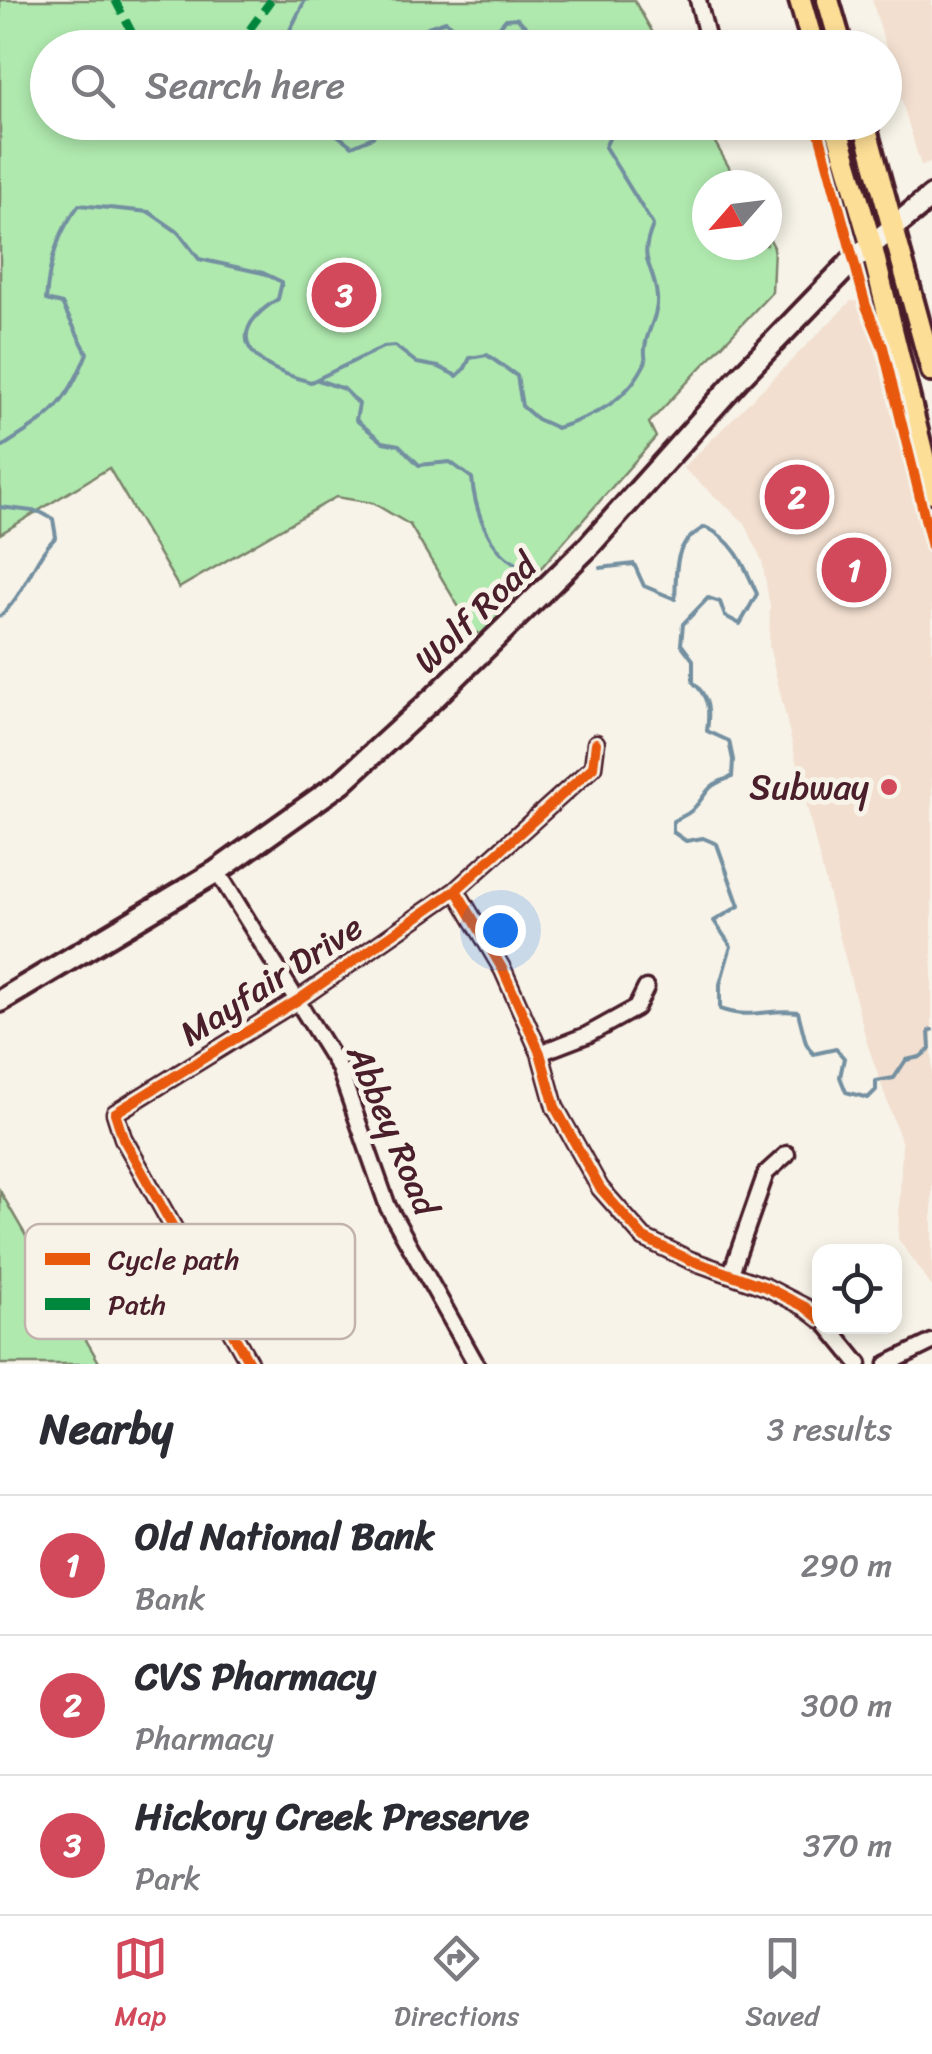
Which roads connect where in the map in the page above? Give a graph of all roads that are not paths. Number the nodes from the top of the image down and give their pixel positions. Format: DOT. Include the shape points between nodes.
graph roads {
  1 [pos="698,0"];
  2 [pos="800,0"];
  3 [pos="828,0"];
  4 [pos="706,30"];
  5 [pos="809,30"];
  6 [pos="837,30"];
  7 [pos="841,140"];
  8 [pos="869,140"];
  9 [pos="932,196"];
  10 [pos="894,225"];
  11 [pos="871,244"];
  12 [pos="932,370"];
  13 [pos="932,492"];
  14 [pos="596,742"];
  15 [pos="218,872"];
  16 [pos="456,890"];
  17 [pos="646,988"];
  18 [pos="298,1000"];
  19 [pos="0,1001"];
  20 [pos="540,1053"];
  21 [pos="788,1154"];
  22 [pos="171,1224"];
  23 [pos="731,1274"];
  24 [pos="812,1312"];
  25 [pos="835,1334"];
  26 [pos="236,1339"];
  27 [pos="932,1342"];
  28 [pos="250,1364"];
  29 [pos="476,1364"];
  30 [pos="859,1364"];
  31 [pos="887,1364"];
  1 -- 4 [label="street"];
  2 -- 5 [label="main road"];
  3 -- 6 [label="main road"];
  7 -- 11 [label="main road"];
  8 -- 10 [label="main road"];
  9 -- 10 [label="main road, Wolf Road"];
  10 -- 11 [label="main road, Wolf Road"];
  10 -- 12 [label="main road"];
  11 -- 13 [label="main road"];
  11 -- 15 [label="main road, Wolf Road" via="742,375 588,548 436,696 342,782"];
  14 -- 16 [label="street, Mayfair Drive" via="593,767"];
  15 -- 18 [label="street, Abbey Road"];
  15 -- 19 [label="main road, Wolf Road"];
  16 -- 18 [label="street, Mayfair Drive"];
  16 -- 20 [label="street" via="504,970"];
  17 -- 20 [label="street" via="636,1008"];
  18 -- 22 [label="street, Mayfair Drive" via="114,1113"];
  18 -- 29 [label="street, Abbey Road" via="339,1068 388,1206"];
  20 -- 23 [label="street" via="554,1107 600,1188 644,1238"];
  21 -- 23 [label="street" via="766,1173"];
  23 -- 24 [label="street"];
  25 -- 30 [label="street"];
  26 -- 28 [label="street, Mayfair Drive"];
  27 -- 31 [label="street"];
}
